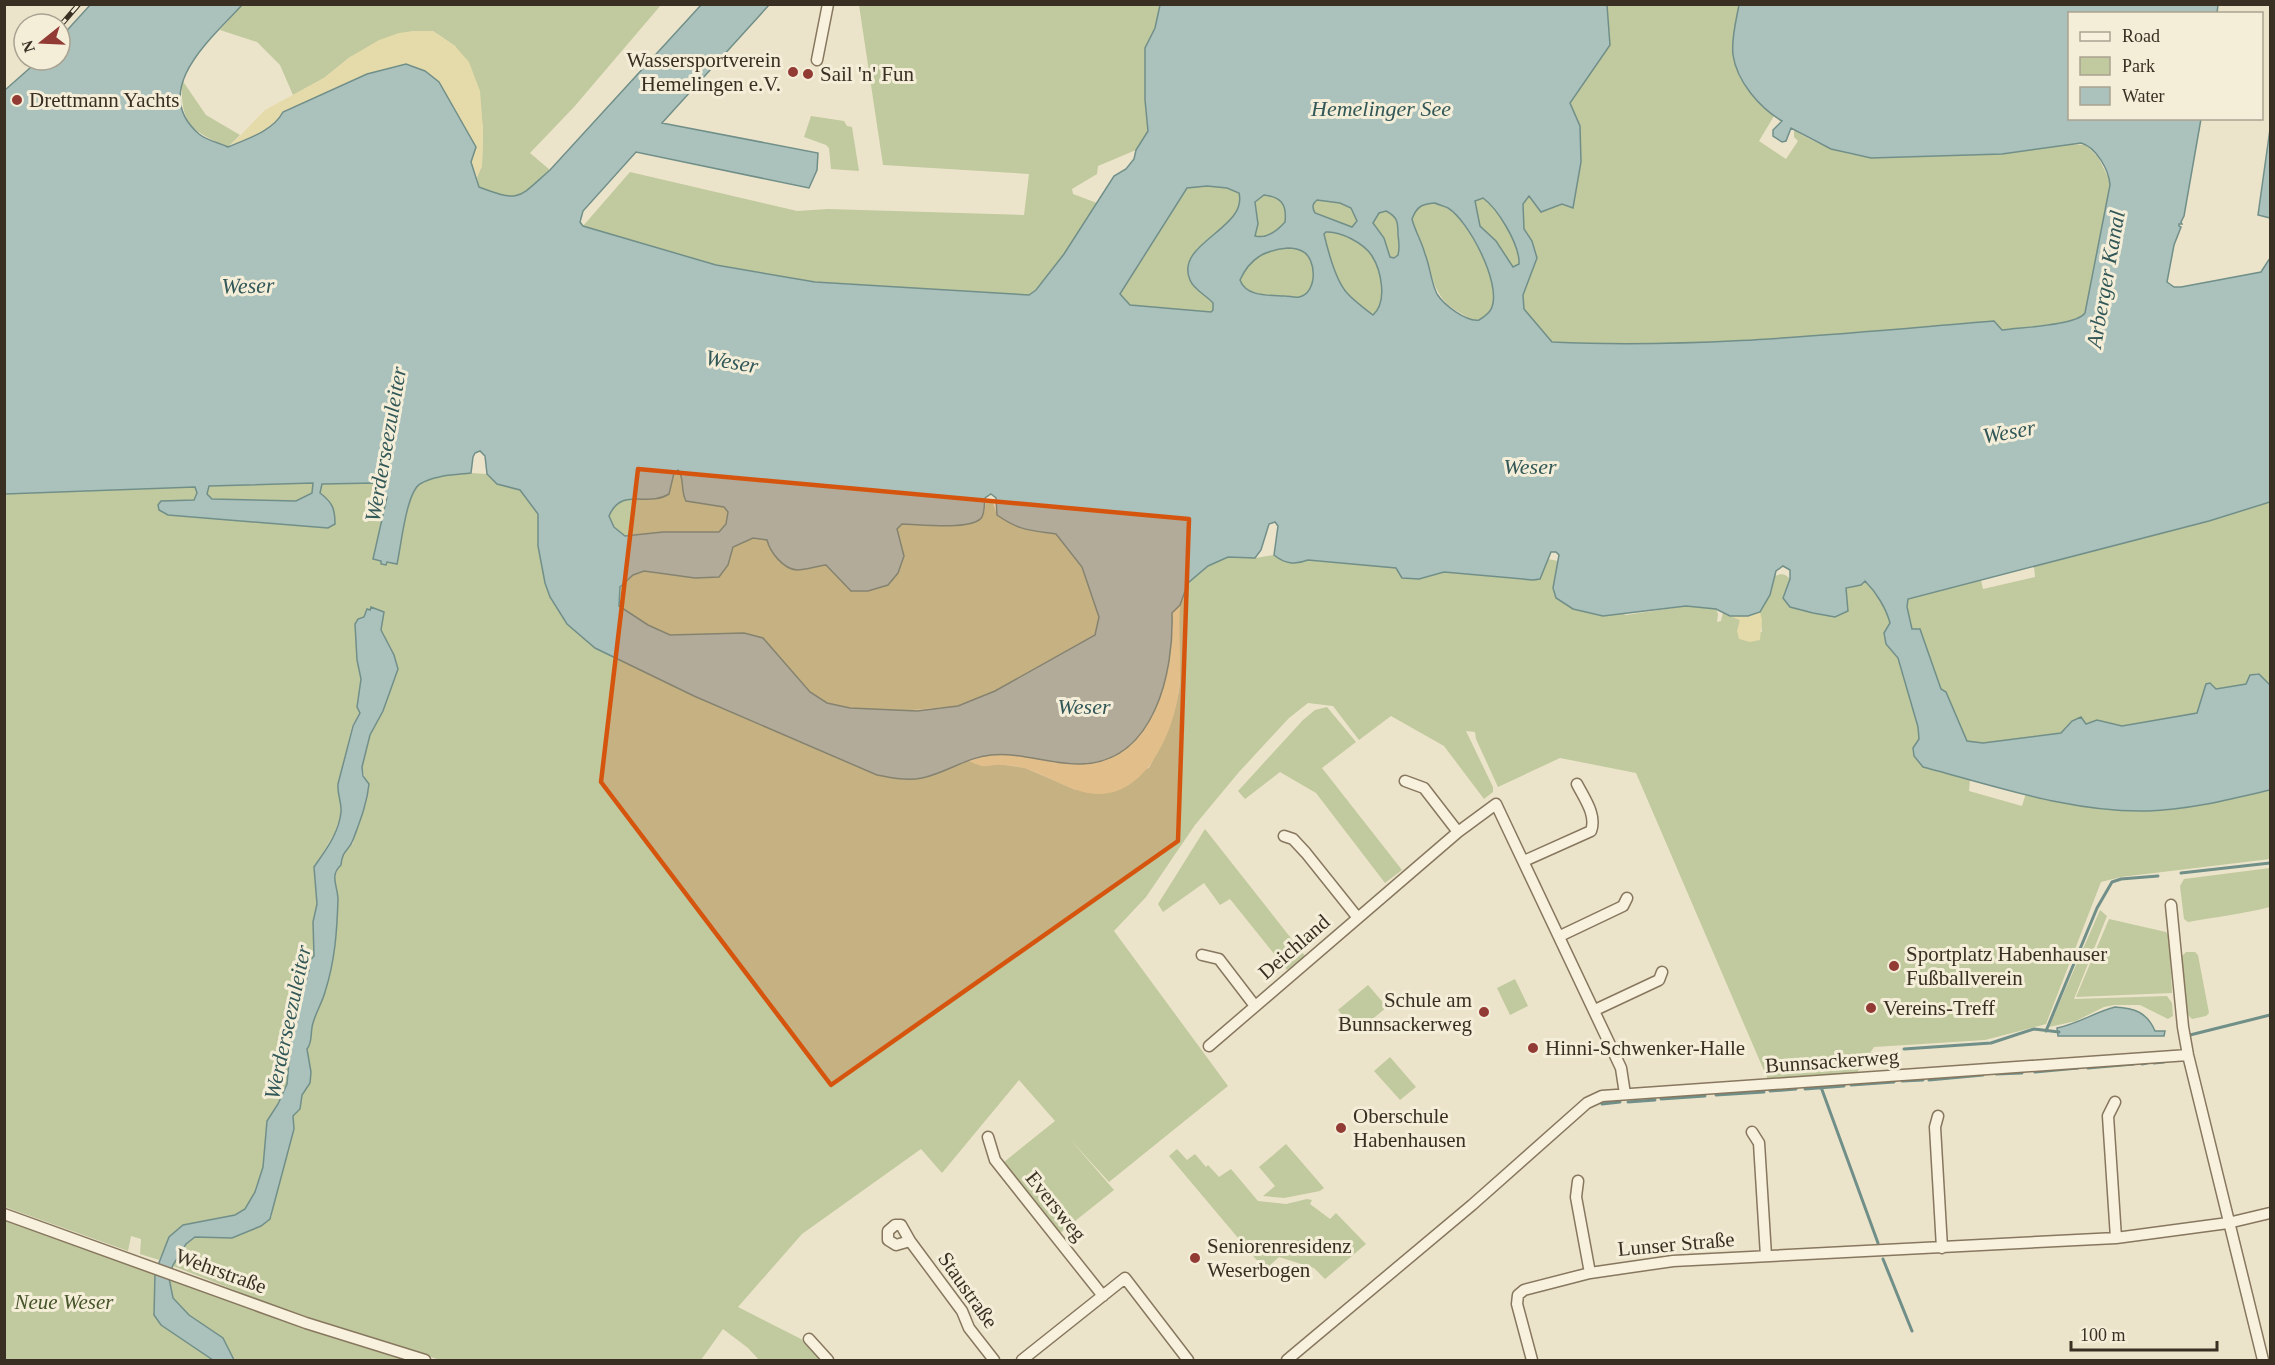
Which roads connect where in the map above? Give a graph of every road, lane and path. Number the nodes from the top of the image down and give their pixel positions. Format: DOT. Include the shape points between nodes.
graph roads {
  1 [pos="828,4"];
  2 [pos="817,60"];
  3 [pos="1405,781"];
  4 [pos="1577,784"];
  5 [pos="1458,832"];
  6 [pos="1284,836"];
  7 [pos="1524,861"];
  8 [pos="1627,898"];
  9 [pos="2171,905"];
  10 [pos="1358,918"];
  11 [pos="1560,936"];
  12 [pos="1202,955"];
  13 [pos="1662,972"];
  14 [pos="1255,1006"];
  15 [pos="1595,1010"];
  16 [pos="1209,1046"];
  17 [pos="2188,1055"];
  18 [pos="1625,1094"];
  19 [pos="2115,1102"];
  20 [pos="1938,1116"];
  21 [pos="1752,1132"];
  22 [pos="988,1137"];
  23 [pos="1578,1181"];
  24 [pos="2271,1213"];
  25 [pos="4,1214"];
  26 [pos="2228,1223"];
  27 [pos="2116,1238"];
  28 [pos="910,1241"];
  29 [pos="1942,1248"];
  30 [pos="1766,1256"];
  31 [pos="1590,1273"];
  32 [pos="1103,1296"];
  33 [pos="809,1339"];
  34 [pos="425,1360"];
  35 [pos="828,1360"];
  36 [pos="994,1360"];
  37 [pos="1022,1360"];
  38 [pos="1188,1360"];
  39 [pos="1287,1360"];
  40 [pos="1532,1360"];
  41 [pos="2263,1360"];
  1 -- 2 [label="street"];
  3 -- 5 [label="street" via="1424,788"];
  4 -- 7 [label="street" via="1592,815 1591,831"];
  5 -- 7 [label="street, Deichland" via="1496,804"];
  5 -- 10 [label="street, Deichland"];
  6 -- 10 [label="street, Deichland" via="1293,839 1306,853"];
  7 -- 11 [label="street, Deichland"];
  8 -- 11 [label="street" via="1623,906"];
  9 -- 17 [label="street"];
  10 -- 14 [label="street, Deichland"];
  11 -- 15 [label="street, Deichland"];
  12 -- 14 [label="street, Deichland" via="1219,959"];
  13 -- 15 [label="street" via="1659,980"];
  14 -- 16 [label="street, Deichland"];
  15 -- 18 [label="street, Deichland" via="1621,1068"];
  17 -- 18 [label="street, Bunnsackerweg"];
  17 -- 26 [label="street"];
  18 -- 39 [label="street, Bunnsackerweg" via="1602,1096 1587,1103"];
  19 -- 27 [label="street" via="2108,1116"];
  20 -- 29 [label="street" via="1935,1127"];
  21 -- 30 [label="street, Lunser Straße" via="1759,1143"];
  22 -- 32 [label="street, Eversweg" via="995,1160"];
  23 -- 31 [label="street, Lunser Straße" via="1576,1197"];
  24 -- 26 [label="street, Lunser Straße"];
  25 -- 34 [label="street, Wehrstraße" via="306,1323"];
  26 -- 27 [label="street, Lunser Straße"];
  26 -- 41 [label="street"];
  27 -- 29 [label="street, Lunser Straße"];
  28 -- 36 [label="street, Staustraße"];
  29 -- 30 [label="street, Lunser Straße"];
  30 -- 31 [label="street, Lunser Straße" via="1673,1261"];
  31 -- 40 [label="street, Lunser Straße" via="1524,1290 1518,1295"];
  32 -- 37 [label="street"];
  32 -- 38 [label="street" via="1125,1278"];
  33 -- 35 [label="street"];
}
